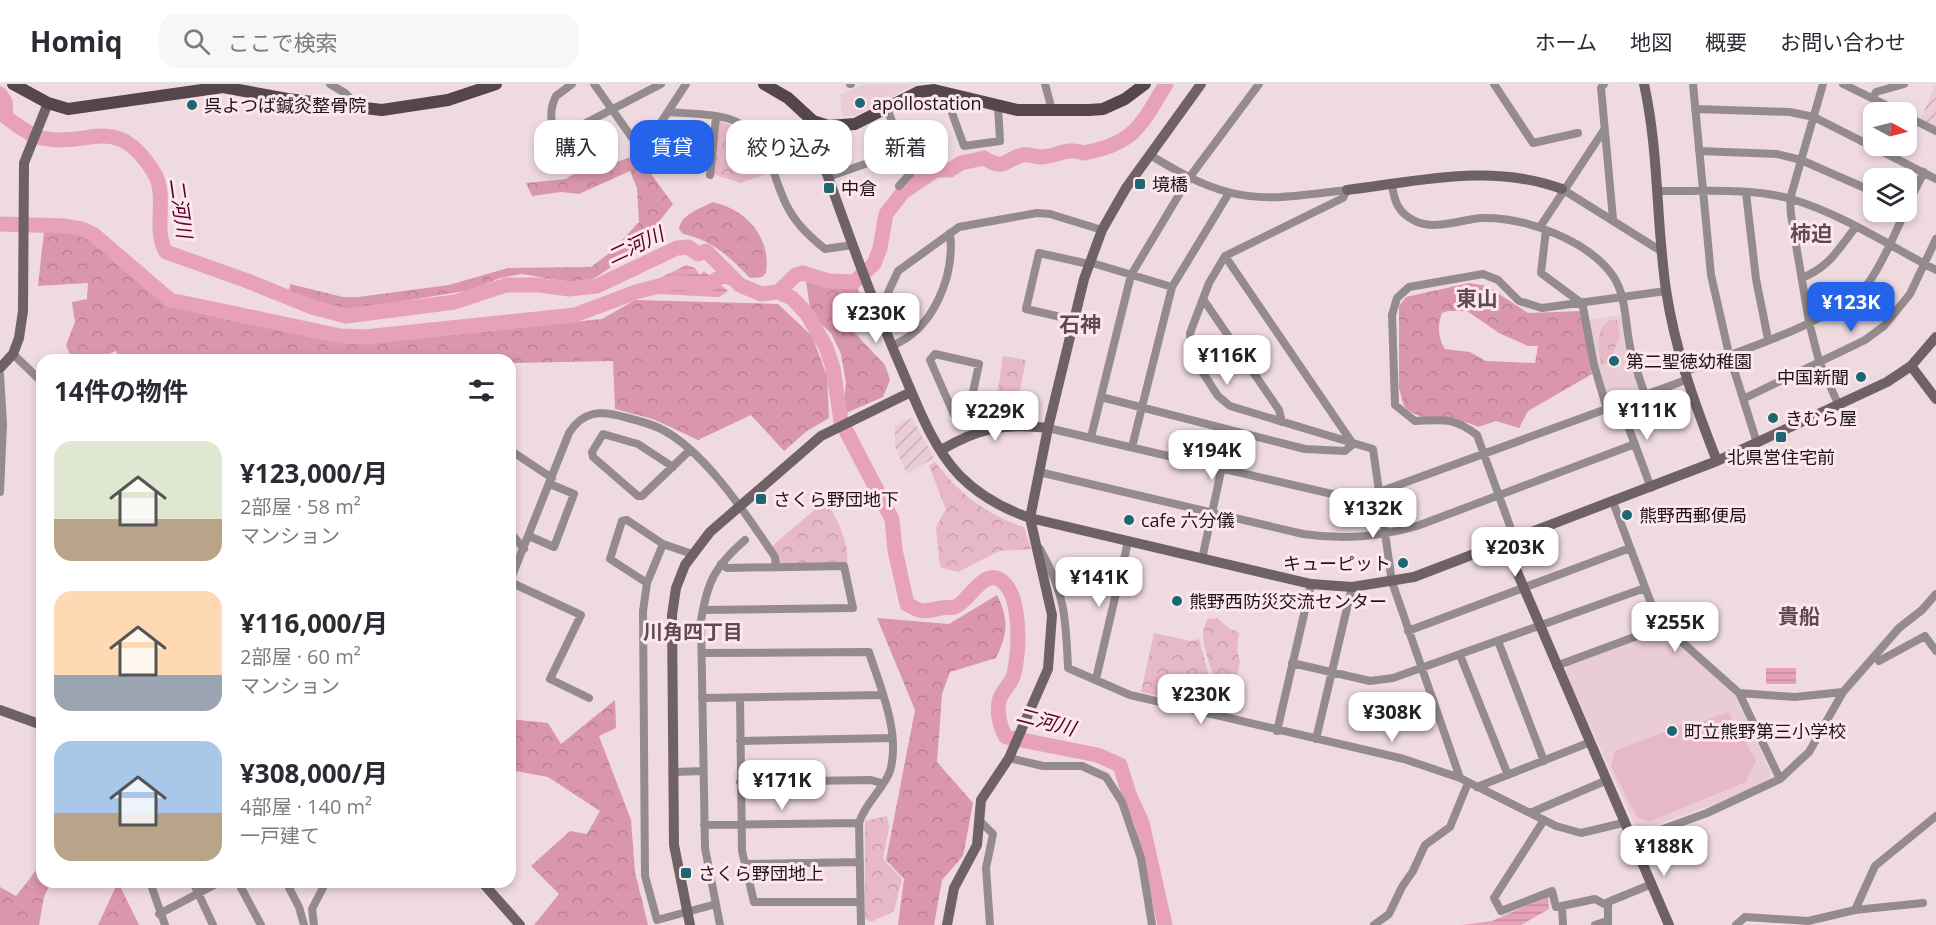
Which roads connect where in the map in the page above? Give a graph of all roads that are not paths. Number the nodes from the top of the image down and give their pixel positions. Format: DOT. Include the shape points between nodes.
graph roads {
  1 [pos="13,84"];
  2 [pos="330,84"];
  3 [pos="496,84"];
  4 [pos="572,84"];
  5 [pos="594,84"];
  6 [pos="662,84"];
  7 [pos="686,84"];
  8 [pos="764,84"];
  9 [pos="1045,84"];
  10 [pos="1145,84"];
  11 [pos="1201,84"];
  12 [pos="1259,84"];
  13 [pos="1494,84"];
  14 [pos="1604,84"];
  15 [pos="1644,84"];
  16 [pos="1693,84"];
  17 [pos="1823,84"];
  18 [pos="1843,84"];
  19 [pos="1904,84"];
  20 [pos="476,87"];
  21 [pos="944,91"];
  22 [pos="1873,98"];
  23 [pos="1881,102"];
  24 [pos="998,106"];
  25 [pos="46,107"];
  26 [pos="887,108"];
  27 [pos="361,109"];
  28 [pos="1695,109"];
  29 [pos="1052,110"];
  30 [pos="612,111"];
  31 [pos="668,112"];
  32 [pos="716,117"];
  33 [pos="1814,117"];
  34 [pos="552,120"];
  35 [pos="593,120"];
  36 [pos="663,120"];
  37 [pos="732,120"];
  38 [pos="812,120"];
  39 [pos="891,120"];
  40 [pos="1917,122"];
  41 [pos="852,124"];
  42 [pos="1604,130"];
  43 [pos="1936,131"];
  44 [pos="714,133"];
  45 [pos="1578,133"];
  46 [pos="630,135"];
  47 [pos="1699,151"];
  48 [pos="1150,155"];
  49 [pos="1801,160"];
  50 [pos="864,164"];
  51 [pos="1924,172"];
  52 [pos="775,174"];
  53 [pos="827,174"];
  54 [pos="909,174"];
  55 [pos="828,177"];
  56 [pos="1189,178"];
  57 [pos="1936,178"];
  58 [pos="1392,184"];
  59 [pos="899,186"];
  60 [pos="1863,187"];
  61 [pos="1917,187"];
  62 [pos="1563,189"];
  63 [pos="1347,190"];
  64 [pos="1657,191"];
  65 [pos="1702,192"];
  66 [pos="1229,193"];
  67 [pos="1746,193"];
  68 [pos="1790,199"];
  69 [pos="1613,219"];
  70 [pos="1900,222"];
  71 [pos="1543,228"];
  72 [pos="1854,228"];
  73 [pos="1102,230"];
  74 [pos="950,233"];
  75 [pos="1936,239"];
  76 [pos="853,245"];
  77 [pos="1888,246"];
  78 [pos="1661,251"];
  79 [pos="1225,256"];
  80 [pos="1089,263"];
  81 [pos="1924,264"];
  82 [pos="1936,270"];
  83 [pos="1131,275"];
  84 [pos="1802,278"];
  85 [pos="1172,287"];
  86 [pos="1666,291"];
  87 [pos="1622,297"];
  88 [pos="1203,299"];
  89 [pos="1581,302"];
  90 [pos="875,303"];
  91 [pos="1074,320"];
  92 [pos="1809,322"];
  93 [pos="1936,337"];
  94 [pos="1768,339"];
  95 [pos="891,346"];
  96 [pos="13,354"];
  97 [pos="1729,354"];
  98 [pos="1819,361"];
  99 [pos="1911,366"];
  100 [pos="0,368"];
  101 [pos="0,375"];
  102 [pos="36,376"];
  103 [pos="1685,376"];
  104 [pos="911,392"];
  105 [pos="1645,395"];
  106 [pos="1101,397"];
  107 [pos="1743,399"];
  108 [pos="1936,399"];
  109 [pos="1620,404"];
  110 [pos="1839,405"];
  111 [pos="1142,408"];
  112 [pos="1607,409"];
  113 [pos="969,411"];
  114 [pos="1282,422"];
  115 [pos="1048,429"];
  116 [pos="1230,430"];
  117 [pos="976,432"];
  118 [pos="1091,437"];
  119 [pos="1758,443"];
  120 [pos="1353,444"];
  121 [pos="1635,444"];
  122 [pos="1132,447"];
  123 [pos="690,450"];
  124 [pos="940,450"];
  125 [pos="516,455"];
  126 [pos="1484,455"];
  127 [pos="1717,461"];
  128 [pos="673,467"];
  129 [pos="1221,470"];
  130 [pos="1039,472"];
  131 [pos="551,481"];
  132 [pos="1651,488"];
  133 [pos="0,492"];
  134 [pos="1379,492"];
  135 [pos="1498,495"];
  136 [pos="1613,502"];
  137 [pos="740,506"];
  138 [pos="1212,512"];
  139 [pos="1030,518"];
  140 [pos="1385,535"];
  141 [pos="529,536"];
  142 [pos="516,539"];
  143 [pos="745,540"];
  144 [pos="1128,542"];
  145 [pos="1510,542"];
  146 [pos="663,544"];
  147 [pos="1038,545"];
  148 [pos="1630,548"];
  149 [pos="524,549"];
  150 [pos="692,554"];
  151 [pos="1202,559"];
  152 [pos="721,564"];
  153 [pos="516,567"];
  154 [pos="776,567"];
  155 [pos="1392,582"];
  156 [pos="647,583"];
  157 [pos="516,584"];
  158 [pos="1311,584"];
  159 [pos="1352,587"];
  160 [pos="1523,588"];
  161 [pos="1645,588"];
  162 [pos="1936,594"];
  163 [pos="703,610"];
  164 [pos="1664,626"];
  165 [pos="1538,627"];
  166 [pos="1408,631"];
  167 [pos="1498,641"];
  168 [pos="1936,651"];
  169 [pos="702,653"];
  170 [pos="1460,655"];
  171 [pos="1875,655"];
  172 [pos="1293,663"];
  173 [pos="1556,666"];
  174 [pos="1423,669"];
  175 [pos="1332,674"];
  176 [pos="1096,680"];
  177 [pos="1843,692"];
  178 [pos="1739,693"];
  179 [pos="882,695"];
  180 [pos="702,698"];
  181 [pos="740,698"];
  182 [pos="589,699"];
  183 [pos="0,710"];
  184 [pos="36,723"];
  185 [pos="1277,731"];
  186 [pos="892,738"];
  187 [pos="1316,739"];
  188 [pos="740,741"];
  189 [pos="1588,743"];
  190 [pos="1010,754"];
  191 [pos="1544,760"];
  192 [pos="703,771"];
  193 [pos="674,772"];
  194 [pos="1508,774"];
  195 [pos="1460,778"];
  196 [pos="1780,779"];
  197 [pos="740,782"];
  198 [pos="1605,782"];
  199 [pos="881,783"];
  200 [pos="1468,783"];
  201 [pos="1477,787"];
  202 [pos="1530,813"];
  203 [pos="1936,816"];
  204 [pos="979,820"];
  205 [pos="1544,820"];
  206 [pos="859,823"];
  207 [pos="1623,823"];
  208 [pos="741,824"];
  209 [pos="704,825"];
  210 [pos="1630,841"];
  211 [pos="860,862"];
  212 [pos="745,864"];
  213 [pos="1652,884"];
  214 [pos="152,888"];
  215 [pos="195,888"];
  216 [pos="208,888"];
  217 [pos="241,888"];
  218 [pos="289,888"];
  219 [pos="323,888"];
  220 [pos="487,888"];
  221 [pos="197,894"];
  222 [pos="860,902"];
  223 [pos="1923,903"];
  224 [pos="716,904"];
  225 [pos="1606,905"];
  226 [pos="1562,906"];
  227 [pos="1855,910"];
  228 [pos="686,912"];
  229 [pos="159,914"];
  230 [pos="1608,923"];
  231 [pos="165,925"];
  232 [pos="213,925"];
  233 [pos="261,925"];
  234 [pos="304,925"];
  235 [pos="314,925"];
  236 [pos="520,925"];
  237 [pos="690,925"];
  238 [pos="720,925"];
  239 [pos="861,925"];
  240 [pos="947,925"];
  241 [pos="990,925"];
  242 [pos="1152,925"];
  243 [pos="1374,925"];
  244 [pos="1563,925"];
  245 [pos="1595,925"];
  246 [pos="1668,925"];
  247 [pos="1736,925"];
  1 -- 25 [label="main road"];
  2 -- 27 [label="street"];
  3 -- 20 [label="main road"];
  4 -- 34 [label="street" via="554,99"];
  5 -- 30 [label="street"];
  6 -- 30 [label="street"];
  7 -- 31 [label="street"];
  8 -- 38 [label="main road" via="788,98"];
  9 -- 29 [label="street"];
  10 -- 29 [label="main road" via="1103,109"];
  11 -- 48 [label="street"];
  12 -- 56 [label="street"];
  13 -- 45 [label="street" via="1533,143"];
  14 -- 42 [label="street"];
  15 -- 64 [label="street"];
  16 -- 28 [label="street"];
  17 -- 33 [label="street"];
  18 -- 22 [label="street"];
  19 -- 22 [label="street" via="1876,93"];
  20 -- 27 [label="main road" via="448,100 382,110"];
  21 -- 24 [label="main road"];
  21 -- 24 [label="street" via="964,146 1000,141"];
  21 -- 26 [label="main road" via="918,92"];
  22 -- 23 [label="street"];
  24 -- 29 [label="main road"];
  25 -- 27 [label="main road" via="87,108 223,87"];
  25 -- 96 [label="street" via="26,156 23,311"];
  26 -- 39 [label="street"];
  26 -- 41 [label="main road"];
  28 -- 33 [label="street" via="1790,112"];
  28 -- 47 [label="street"];
  30 -- 35 [label="street"];
  30 -- 46 [label="street"];
  31 -- 32 [label="street"];
  31 -- 36 [label="street"];
  32 -- 37 [label="street"];
  32 -- 44 [label="street"];
  33 -- 49 [label="street"];
  33 -- 51 [label="street"];
  40 -- 43 [label="street"];
  42 -- 62 [label="street"];
  42 -- 69 [label="street"];
  47 -- 49 [label="street" via="1777,154"];
  47 -- 65 [label="street"];
  48 -- 56 [label="street"];
  48 -- 73 [label="street"];
  49 -- 60 [label="street"];
  49 -- 68 [label="street"];
  50 -- 55 [label="street"];
  51 -- 57 [label="street"];
  51 -- 61 [label="street"];
  52 -- 76 [label="street" via="785,203 804,231 825,249"];
  53 -- 55 [label="street"];
  54 -- 59 [label="street"];
  55 -- 76 [label="street"];
  56 -- 66 [label="street"];
  56 -- 83 [label="street"];
  58 -- 62 [label="street" via="1490,174 1521,176"];
  58 -- 63 [label="street"];
  58 -- 71 [label="street" via="1396,204 1416,222 1431,225 1483,218"];
  62 -- 69 [label="street"];
  62 -- 71 [label="street"];
  63 -- 66 [label="street" via="1286,196"];
  63 -- 79 [label="street" via="1343,198"];
  64 -- 65 [label="street"];
  64 -- 78 [label="street"];
  65 -- 67 [label="street"];
  65 -- 97 [label="street" via="1711,275"];
  66 -- 85 [label="street"];
  67 -- 68 [label="street"];
  67 -- 94 [label="street"];
  68 -- 72 [label="street"];
  68 -- 84 [label="street"];
  69 -- 78 [label="street"];
  70 -- 77 [label="street"];
  71 -- 87 [label="street" via="1602,264 1614,277"];
  71 -- 89 [label="street" via="1541,273"];
  72 -- 77 [label="street"];
  72 -- 84 [label="street" via="1820,271"];
  73 -- 74 [label="street" via="1037,213 973,224"];
  73 -- 80 [label="street"];
  74 -- 90 [label="street" via="898,271 886,297"];
  74 -- 95 [label="street" via="948,273 941,298 902,342"];
  75 -- 81 [label="street"];
  76 -- 90 [label="street"];
  77 -- 81 [label="street"];
  77 -- 92 [label="street" via="1869,282 1855,298"];
  78 -- 86 [label="street"];
  79 -- 88 [label="street"];
  79 -- 120 [label="street"];
  80 -- 83 [label="street"];
  80 -- 91 [label="street"];
  80 -- 91 [label="street" via="1039,253 1026,309"];
  81 -- 82 [label="street"];
  81 -- 98 [label="street" via="1910,294 1884,326"];
  83 -- 85 [label="street"];
  83 -- 106 [label="street"];
  84 -- 92 [label="street"];
  85 -- 111 [label="street"];
  86 -- 87 [label="street"];
  86 -- 103 [label="street"];
  87 -- 89 [label="street"];
  87 -- 105 [label="street" via="1631,350"];
  88 -- 114 [label="street" via="1279,411"];
  88 -- 114 [label="street" via="1190,333 1192,356 1218,396 1230,406"];
  89 -- 112 [label="street"];
  89 -- 126 [label="street" via="1542,308 1519,301 1498,280 1483,274 1409,287 1397,298 1392,315 1395,405 1414,421 1450,420 1463,424 1477,435"];
  90 -- 95 [label="street"];
  91 -- 115 [label="street"];
  92 -- 94 [label="street"];
  92 -- 98 [label="street"];
  93 -- 99 [label="street"];
  94 -- 97 [label="street"];
  95 -- 104 [label="street"];
  96 -- 100 [label="street"];
  96 -- 102 [label="street"];
  97 -- 103 [label="street"];
  97 -- 107 [label="street"];
  98 -- 107 [label="street"];
  98 -- 110 [label="street"];
  99 -- 108 [label="street"];
  99 -- 110 [label="street"];
  101 -- 133 [label="street"];
  103 -- 105 [label="street"];
  103 -- 127 [label="street"];
  104 -- 124 [label="street"];
  104 -- 137 [label="street" via="831,430"];
  105 -- 109 [label="street"];
  106 -- 111 [label="street"];
  106 -- 118 [label="street"];
  107 -- 119 [label="street"];
  109 -- 112 [label="street"];
  109 -- 121 [label="street"];
  110 -- 119 [label="street"];
  111 -- 116 [label="street"];
  111 -- 122 [label="street"];
  112 -- 126 [label="street"];
  113 -- 113 [label="street" via="955,417 930,360 934,354 979,364"];
  113 -- 117 [label="street"];
  114 -- 120 [label="street"];
  115 -- 117 [label="street" via="1006,425"];
  115 -- 118 [label="street"];
  115 -- 130 [label="street"];
  116 -- 120 [label="street" via="1305,449 1345,451"];
  116 -- 129 [label="street"];
  117 -- 124 [label="street"];
  118 -- 122 [label="street"];
  119 -- 127 [label="street"];
  120 -- 134 [label="street" via="1373,449"];
  121 -- 132 [label="street"];
  121 -- 135 [label="street"];
  122 -- 129 [label="street"];
  123 -- 128 [label="street"];
  123 -- 131 [label="street" via="660,428 597,411 576,423"];
  123 -- 137 [label="street"];
  124 -- 139 [label="street" via="960,476 987,498"];
  125 -- 131 [label="street"];
  126 -- 134 [label="street"];
  126 -- 135 [label="street"];
  127 -- 132 [label="street"];
  128 -- 128 [label="street" via="638,496 592,452 603,434 638,444"];
  129 -- 134 [label="street" via="1332,494"];
  129 -- 138 [label="street"];
  130 -- 138 [label="street"];
  130 -- 139 [label="street"];
  131 -- 141 [label="street"];
  131 -- 141 [label="street" via="574,494 554,547"];
  132 -- 136 [label="street"];
  134 -- 140 [label="street"];
  135 -- 140 [label="street"];
  135 -- 145 [label="street"];
  136 -- 145 [label="street"];
  136 -- 148 [label="street"];
  137 -- 150 [label="street"];
  137 -- 154 [label="street" via="775,557"];
  138 -- 140 [label="street" via="1323,537"];
  138 -- 151 [label="street"];
  139 -- 144 [label="street"];
  139 -- 147 [label="street"];
  140 -- 155 [label="street"];
  141 -- 149 [label="street"];
  142 -- 149 [label="street"];
  143 -- 152 [label="street"];
  144 -- 151 [label="street"];
  144 -- 176 [label="street"];
  145 -- 155 [label="street"];
  145 -- 160 [label="street"];
  146 -- 150 [label="street"];
  146 -- 156 [label="street"];
  146 -- 156 [label="street" via="627,520 622,521 610,559"];
  147 -- 176 [label="street" via="1056,577 1065,611 1068,668"];
  147 -- 190 [label="street" via="1052,615 1049,660 1043,684"];
  148 -- 160 [label="street"];
  148 -- 161 [label="street"];
  149 -- 153 [label="street"];
  150 -- 193 [label="street" via="676,588 672,615"];
  151 -- 158 [label="street"];
  152 -- 154 [label="street" via="727,568"];
  152 -- 163 [label="street" via="710,579"];
  154 -- 163 [label="street" via="844,566 853,608"];
  155 -- 159 [label="street"];
  155 -- 166 [label="street"];
  156 -- 228 [label="street" via="643,611 645,876 657,920"];
  157 -- 182 [label="street" via="581,615 550,679"];
  158 -- 159 [label="street"];
  158 -- 172 [label="street"];
  159 -- 175 [label="street"];
  160 -- 165 [label="street"];
  160 -- 166 [label="street"];
  161 -- 164 [label="street"];
  161 -- 165 [label="street"];
  162 -- 171 [label="street"];
  163 -- 169 [label="street"];
  164 -- 173 [label="street"];
  164 -- 178 [label="street"];
  165 -- 167 [label="street"];
  165 -- 173 [label="street"];
  166 -- 174 [label="street"];
  167 -- 170 [label="street"];
  167 -- 191 [label="street"];
  168 -- 171 [label="street" via="1925,636 1879,661"];
  169 -- 179 [label="street" via="869,652"];
  169 -- 180 [label="street"];
  170 -- 174 [label="street"];
  170 -- 194 [label="street"];
  171 -- 177 [label="street"];
  172 -- 175 [label="street"];
  172 -- 185 [label="street"];
  173 -- 189 [label="street"];
  174 -- 175 [label="street" via="1370,681"];
  174 -- 195 [label="street"];
  175 -- 187 [label="street"];
  176 -- 185 [label="street" via="1131,695"];
  177 -- 178 [label="street" via="1796,697"];
  177 -- 196 [label="street" via="1809,752"];
  178 -- 196 [label="street"];
  179 -- 181 [label="street"];
  179 -- 186 [label="street"];
  180 -- 181 [label="street"];
  180 -- 192 [label="street"];
  181 -- 188 [label="street"];
  183 -- 184 [label="street"];
  185 -- 187 [label="street"];
  186 -- 188 [label="street"];
  186 -- 199 [label="street" via="890,771"];
  187 -- 195 [label="street" via="1404,759"];
  188 -- 197 [label="street"];
  189 -- 191 [label="street"];
  189 -- 198 [label="street"];
  190 -- 204 [label="street" via="981,800"];
  190 -- 242 [label="street" via="1043,766 1082,766 1106,777 1122,802 1141,858"];
  191 -- 194 [label="street"];
  192 -- 193 [label="street"];
  192 -- 209 [label="street"];
  193 -- 228 [label="street" via="674,845"];
  194 -- 201 [label="street"];
  195 -- 200 [label="street"];
  196 -- 210 [label="street" via="1707,813"];
  197 -- 199 [label="street"];
  197 -- 208 [label="street"];
  198 -- 202 [label="street"];
  198 -- 207 [label="street"];
  199 -- 206 [label="street"];
  200 -- 201 [label="street"];
  200 -- 243 [label="street" via="1450,827 1425,844 1389,914"];
  201 -- 202 [label="street"];
  202 -- 205 [label="street"];
  203 -- 227 [label="street" via="1875,866"];
  204 -- 240 [label="street" via="977,845 954,888"];
  204 -- 241 [label="street" via="993,834 986,868"];
  205 -- 207 [label="street" via="1581,833"];
  205 -- 226 [label="street" via="1494,898 1502,911 1552,891 1556,907"];
  206 -- 208 [label="street"];
  206 -- 211 [label="street"];
  207 -- 210 [label="street"];
  208 -- 209 [label="street"];
  208 -- 212 [label="street"];
  209 -- 224 [label="street"];
  210 -- 213 [label="street"];
  211 -- 212 [label="street"];
  211 -- 222 [label="street"];
  212 -- 222 [label="street" via="754,902"];
  213 -- 225 [label="street"];
  213 -- 246 [label="street"];
  214 -- 229 [label="street"];
  215 -- 221 [label="street"];
  216 -- 221 [label="street"];
  217 -- 233 [label="street"];
  218 -- 234 [label="street"];
  219 -- 235 [label="street" via="312,909"];
  220 -- 236 [label="street"];
  221 -- 229 [label="street"];
  221 -- 232 [label="street"];
  222 -- 239 [label="street"];
  223 -- 227 [label="street"];
  224 -- 228 [label="street"];
  224 -- 238 [label="street"];
  225 -- 226 [label="street" via="1595,899"];
  225 -- 230 [label="street"];
  226 -- 244 [label="street"];
  227 -- 247 [label="street" via="1808,921 1745,917"];
  228 -- 237 [label="street"];
  229 -- 231 [label="street"];
  230 -- 245 [label="street"];
}
